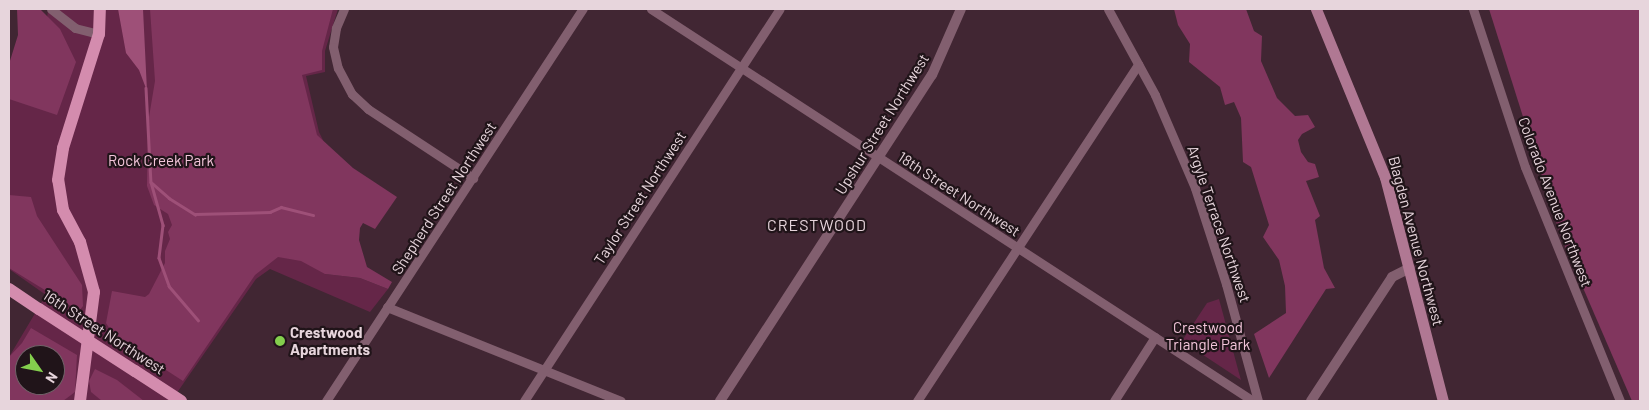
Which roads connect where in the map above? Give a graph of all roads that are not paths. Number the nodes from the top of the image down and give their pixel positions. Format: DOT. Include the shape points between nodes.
graph roads {
  1 [pos="51,9"];
  2 [pos="100,9"];
  3 [pos="344,9"];
  4 [pos="582,9"];
  5 [pos="651,9"];
  6 [pos="780,9"];
  7 [pos="961,9"];
  8 [pos="1108,9"];
  9 [pos="1316,9"];
  10 [pos="1473,9"];
  11 [pos="99,34"];
  12 [pos="1138,64"];
  13 [pos="742,67"];
  14 [pos="879,158"];
  15 [pos="473,178"];
  16 [pos="1017,248"];
  17 [pos="1410,268"];
  18 [pos="9,289"];
  19 [pos="388,307"];
  20 [pos="1155,337"];
  21 [pos="544,371"];
  22 [pos="1616,400"];
  23 [pos="80,401"];
  24 [pos="181,401"];
  25 [pos="326,401"];
  26 [pos="524,401"];
  27 [pos="620,401"];
  28 [pos="720,401"];
  29 [pos="917,401"];
  30 [pos="1114,401"];
  31 [pos="1253,401"];
  32 [pos="1258,401"];
  33 [pos="1311,401"];
  34 [pos="1443,401"];
  1 -- 11 [label="street" via="75,28"];
  2 -- 11 [label="main road"];
  3 -- 15 [label="street" via="333,47 338,68 352,94 368,109"];
  4 -- 15 [label="street, Shepherd Street Northwest"];
  5 -- 13 [label="street, 18th Street Northwest"];
  6 -- 13 [label="street, Taylor Street Northwest"];
  7 -- 14 [label="street, Upshur Street Northwest" via="937,67"];
  8 -- 12 [label="street, Argyle Terrace Northwest"];
  9 -- 17 [label="main road, Blagden Avenue Northwest" via="1385,177"];
  10 -- 22 [label="street, Colorado Avenue Northwest" via="1525,167"];
  11 -- 23 [label="main road" via="63,148 58,180 63,210 80,242 94,292"];
  12 -- 16 [label="street"];
  12 -- 32 [label="street, Argyle Terrace Northwest" via="1195,188 1233,307"];
  13 -- 14 [label="street, 18th Street Northwest"];
  13 -- 21 [label="street, Taylor Street Northwest"];
  14 -- 16 [label="street, 18th Street Northwest"];
  14 -- 28 [label="street, Upshur Street Northwest"];
  15 -- 19 [label="street, Shepherd Street Northwest"];
  16 -- 20 [label="street, 18th Street Northwest"];
  16 -- 29 [label="street"];
  17 -- 33 [label="street" via="1392,277"];
  17 -- 34 [label="main road, Blagden Avenue Northwest"];
  18 -- 24 [label="main road, 16th Street Northwest, bridge"];
  19 -- 21 [label="street"];
  19 -- 25 [label="street, Shepherd Street Northwest"];
  20 -- 30 [label="street"];
  20 -- 31 [label="street, 18th Street Northwest"];
  21 -- 26 [label="street, Taylor Street Northwest"];
  21 -- 27 [label="street"];
}
